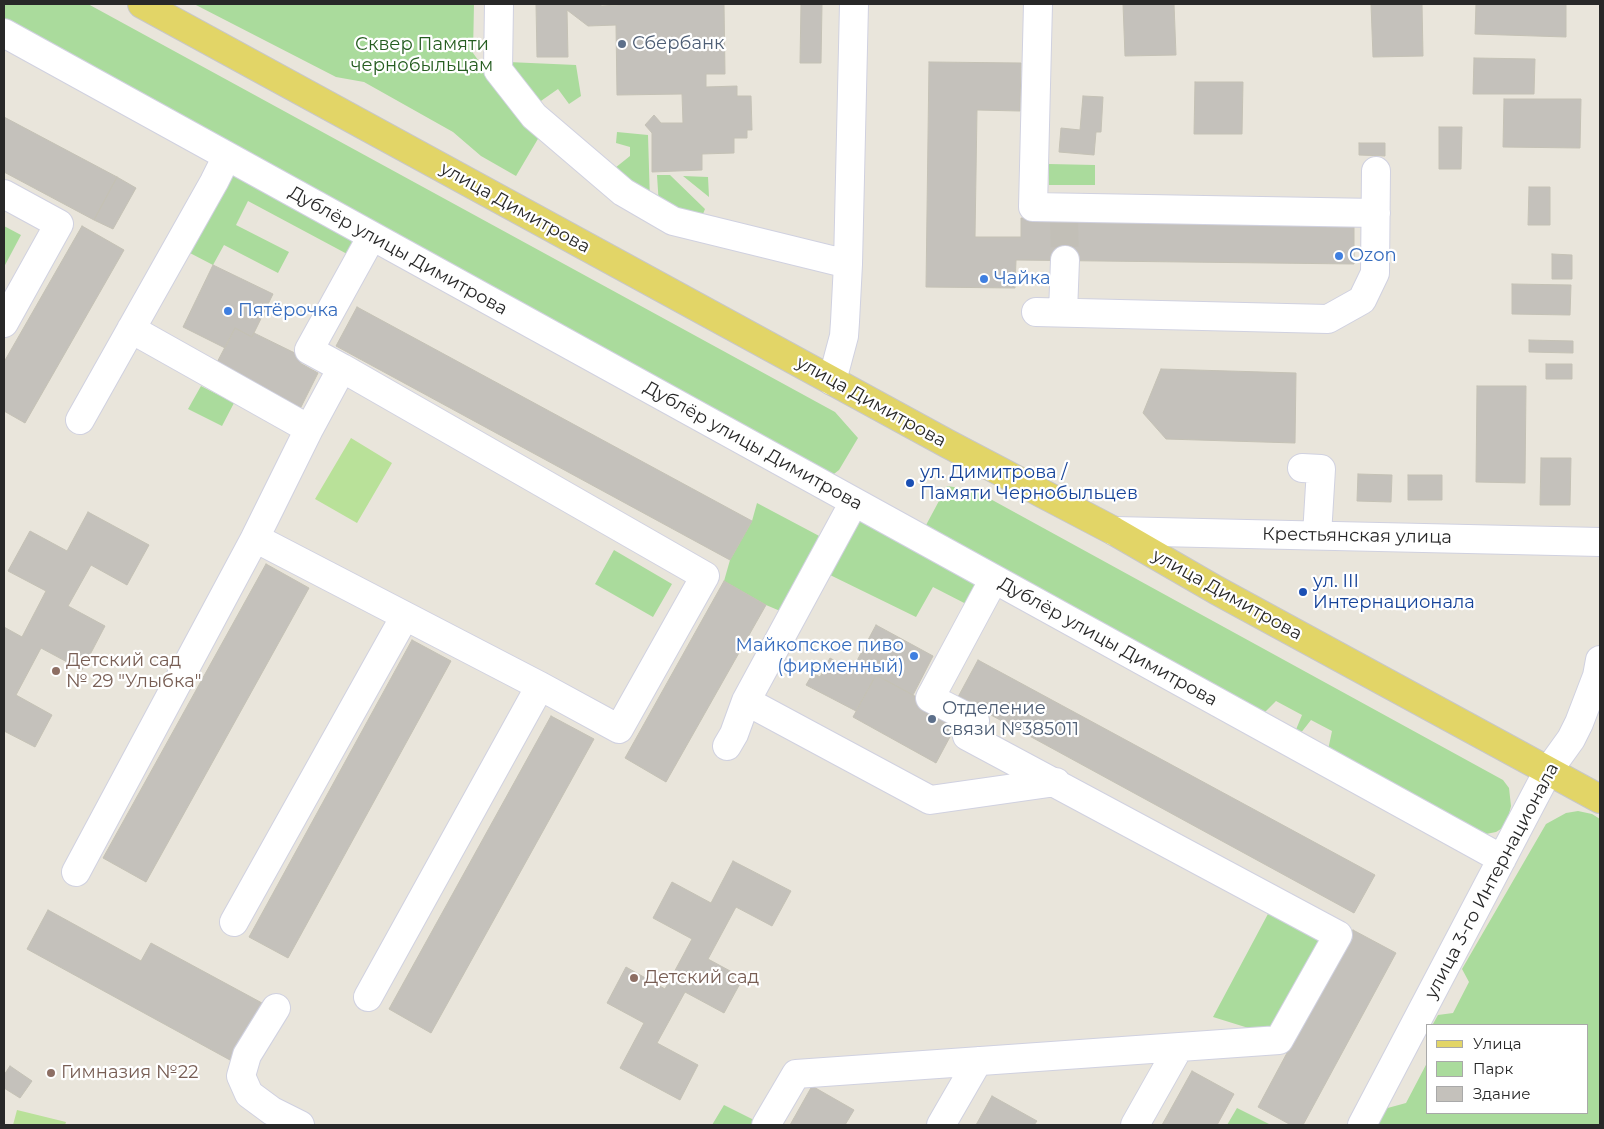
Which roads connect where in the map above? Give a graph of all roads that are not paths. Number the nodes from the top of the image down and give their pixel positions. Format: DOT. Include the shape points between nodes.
graph roads {
  1 [pos="499,4"];
  2 [pos="854,4"];
  3 [pos="1038,4"];
  4 [pos="150,7"];
  5 [pos="4,34"];
  6 [pos="227,156"];
  7 [pos="1376,171"];
  8 [pos="4,194"];
  9 [pos="1376,213"];
  10 [pos="372,236"];
  11 [pos="1065,260"];
  12 [pos="848,264"];
  13 [pos="1036,312"];
  14 [pos="1063,312"];
  15 [pos="4,323"];
  16 [pos="131,329"];
  17 [pos="342,368"];
  18 [pos="832,381"];
  19 [pos="80,420"];
  20 [pos="309,429"];
  21 [pos="1302,468"];
  22 [pos="854,502"];
  23 [pos="1114,531"];
  24 [pos="1317,535"];
  25 [pos="255,538"];
  26 [pos="1600,542"];
  27 [pos="994,579"];
  28 [pos="405,616"];
  29 [pos="1600,660"];
  30 [pos="540,686"];
  31 [pos="746,701"];
  32 [pos="727,746"];
  33 [pos="1548,771"];
  34 [pos="1056,782"];
  35 [pos="1600,799"];
  36 [pos="1502,859"];
  37 [pos="76,872"];
  38 [pos="234,922"];
  39 [pos="368,997"];
  40 [pos="276,1008"];
  41 [pos="1180,1048"];
  42 [pos="978,1062"];
  43 [pos="300,1125"];
  44 [pos="766,1125"];
  45 [pos="941,1125"];
  46 [pos="1135,1125"];
  47 [pos="1362,1125"];
  1 -- 12 [label="street" via="498,70 534,116 623,192 673,221"];
  2 -- 12 [label="street"];
  3 -- 9 [label="street" via="1033,207 1064,213"];
  4 -- 18 [label="main road, улица Димитрова"];
  5 -- 6 [label="street, Дублёр улицы Димитрова"];
  6 -- 10 [label="street, Дублёр улицы Димитрова"];
  6 -- 16 [label="street"];
  7 -- 9 [label="street"];
  8 -- 15 [label="street" via="59,224"];
  9 -- 14 [label="street" via="1375,273 1362,300 1328,319"];
  10 -- 17 [label="street" via="309,350"];
  10 -- 22 [label="street, Дублёр улицы Димитрова"];
  11 -- 14 [label="street"];
  12 -- 18 [label="street" via="844,336"];
  13 -- 14 [label="street"];
  16 -- 19 [label="street"];
  16 -- 20 [label="street"];
  17 -- 20 [label="street"];
  17 -- 30 [label="street" via="705,576 619,729"];
  18 -- 23 [label="main road, улица Димитрова"];
  20 -- 25 [label="street"];
  21 -- 24 [label="street" via="1321,469"];
  22 -- 27 [label="street, Дублёр улицы Димитрова"];
  22 -- 31 [label="street"];
  23 -- 24 [label="street, Крестьянская улица"];
  23 -- 33 [label="main road, улица Димитрова"];
  24 -- 26 [label="street, Крестьянская улица"];
  25 -- 28 [label="street"];
  25 -- 37 [label="street"];
  27 -- 34 [label="street" via="930,698 975,722 967,736"];
  27 -- 36 [label="street, Дублёр улицы Димитрова"];
  28 -- 30 [label="street"];
  28 -- 38 [label="street"];
  29 -- 33 [label="street, улица 3-го Интернационала" via="1579,724"];
  30 -- 39 [label="street"];
  31 -- 32 [label="street"];
  31 -- 34 [label="street" via="930,800"];
  33 -- 35 [label="main road, улица Димитрова"];
  33 -- 36 [label="street, улица 3-го Интернационала"];
  34 -- 41 [label="street" via="1338,935 1279,1040"];
  36 -- 47 [label="street, улица 3-го Интернационала"];
  40 -- 43 [label="street" via="248,1055 241,1076 248,1094"];
  41 -- 42 [label="street"];
  41 -- 46 [label="street"];
  42 -- 44 [label="street" via="796,1074"];
  42 -- 45 [label="street"];
}
